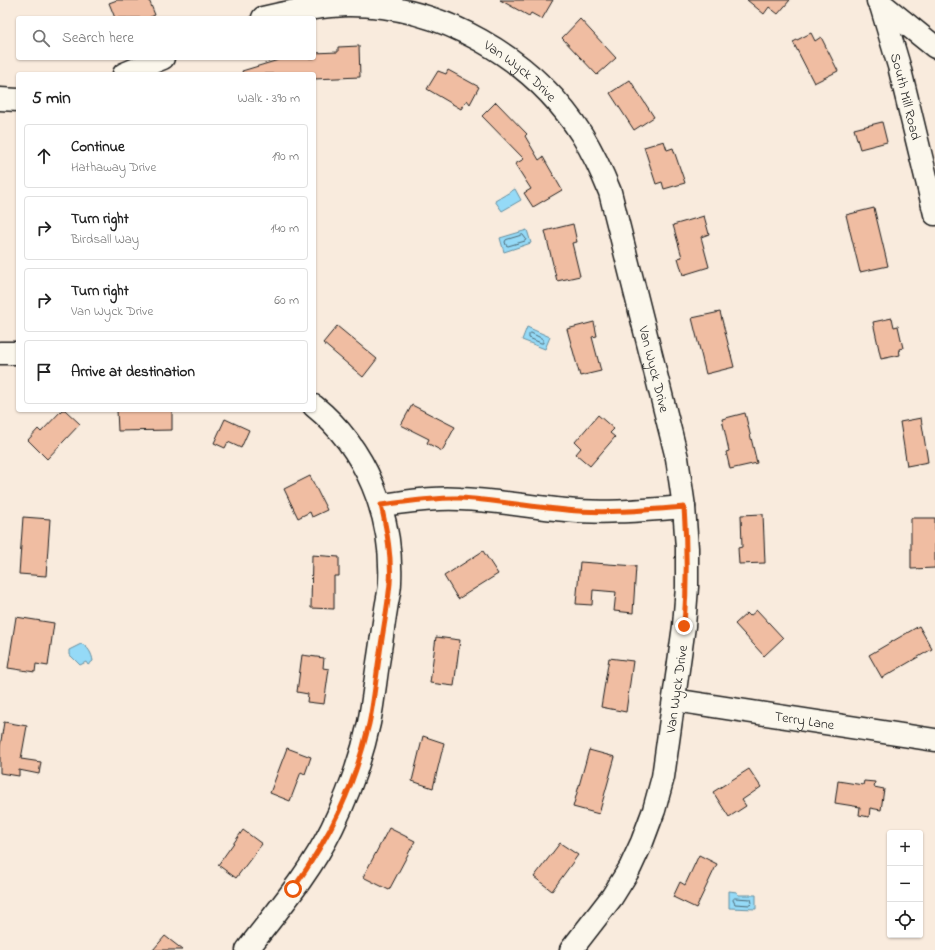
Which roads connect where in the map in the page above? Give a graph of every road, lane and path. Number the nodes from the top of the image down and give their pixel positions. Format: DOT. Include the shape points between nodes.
graph roads {
  1 [pos="879,1"];
  2 [pos="271,16"];
  3 [pos="935,47"];
  4 [pos="158,60"];
  5 [pos="129,72"];
  6 [pos="0,99"];
  7 [pos="16,100"];
  8 [pos="935,214"];
  9 [pos="0,353"];
  10 [pos="16,353"];
  11 [pos="316,408"];
  12 [pos="381,505"];
  13 [pos="684,507"];
  14 [pos="674,700"];
  15 [pos="935,740"];
  16 [pos="247,950"];
  17 [pos="571,950"];
  1 -- 3 [label="street"];
  1 -- 8 [label="street, South Mill Road" via="899,66"];
  2 -- 13 [label="street, Van Wyck Drive" via="290,11 349,5 385,8 435,20 488,44 517,63 565,111 582,135 610,192 677,458"];
  4 -- 5 [label="street"];
  6 -- 7 [label="street"];
  9 -- 10 [label="street"];
  11 -- 12 [label="street" via="336,426 354,450 369,475"];
  12 -- 13 [label="street" via="423,499 458,498 602,512"];
  12 -- 16 [label="street" via="390,558 390,584 369,723 358,765 340,811 313,861"];
  13 -- 14 [label="street, Van Wyck Drive" via="687,587"];
  14 -- 15 [label="street, Terry Lane"];
  14 -- 17 [label="street, Van Wyck Drive" via="663,777 642,842 612,897"];
}
